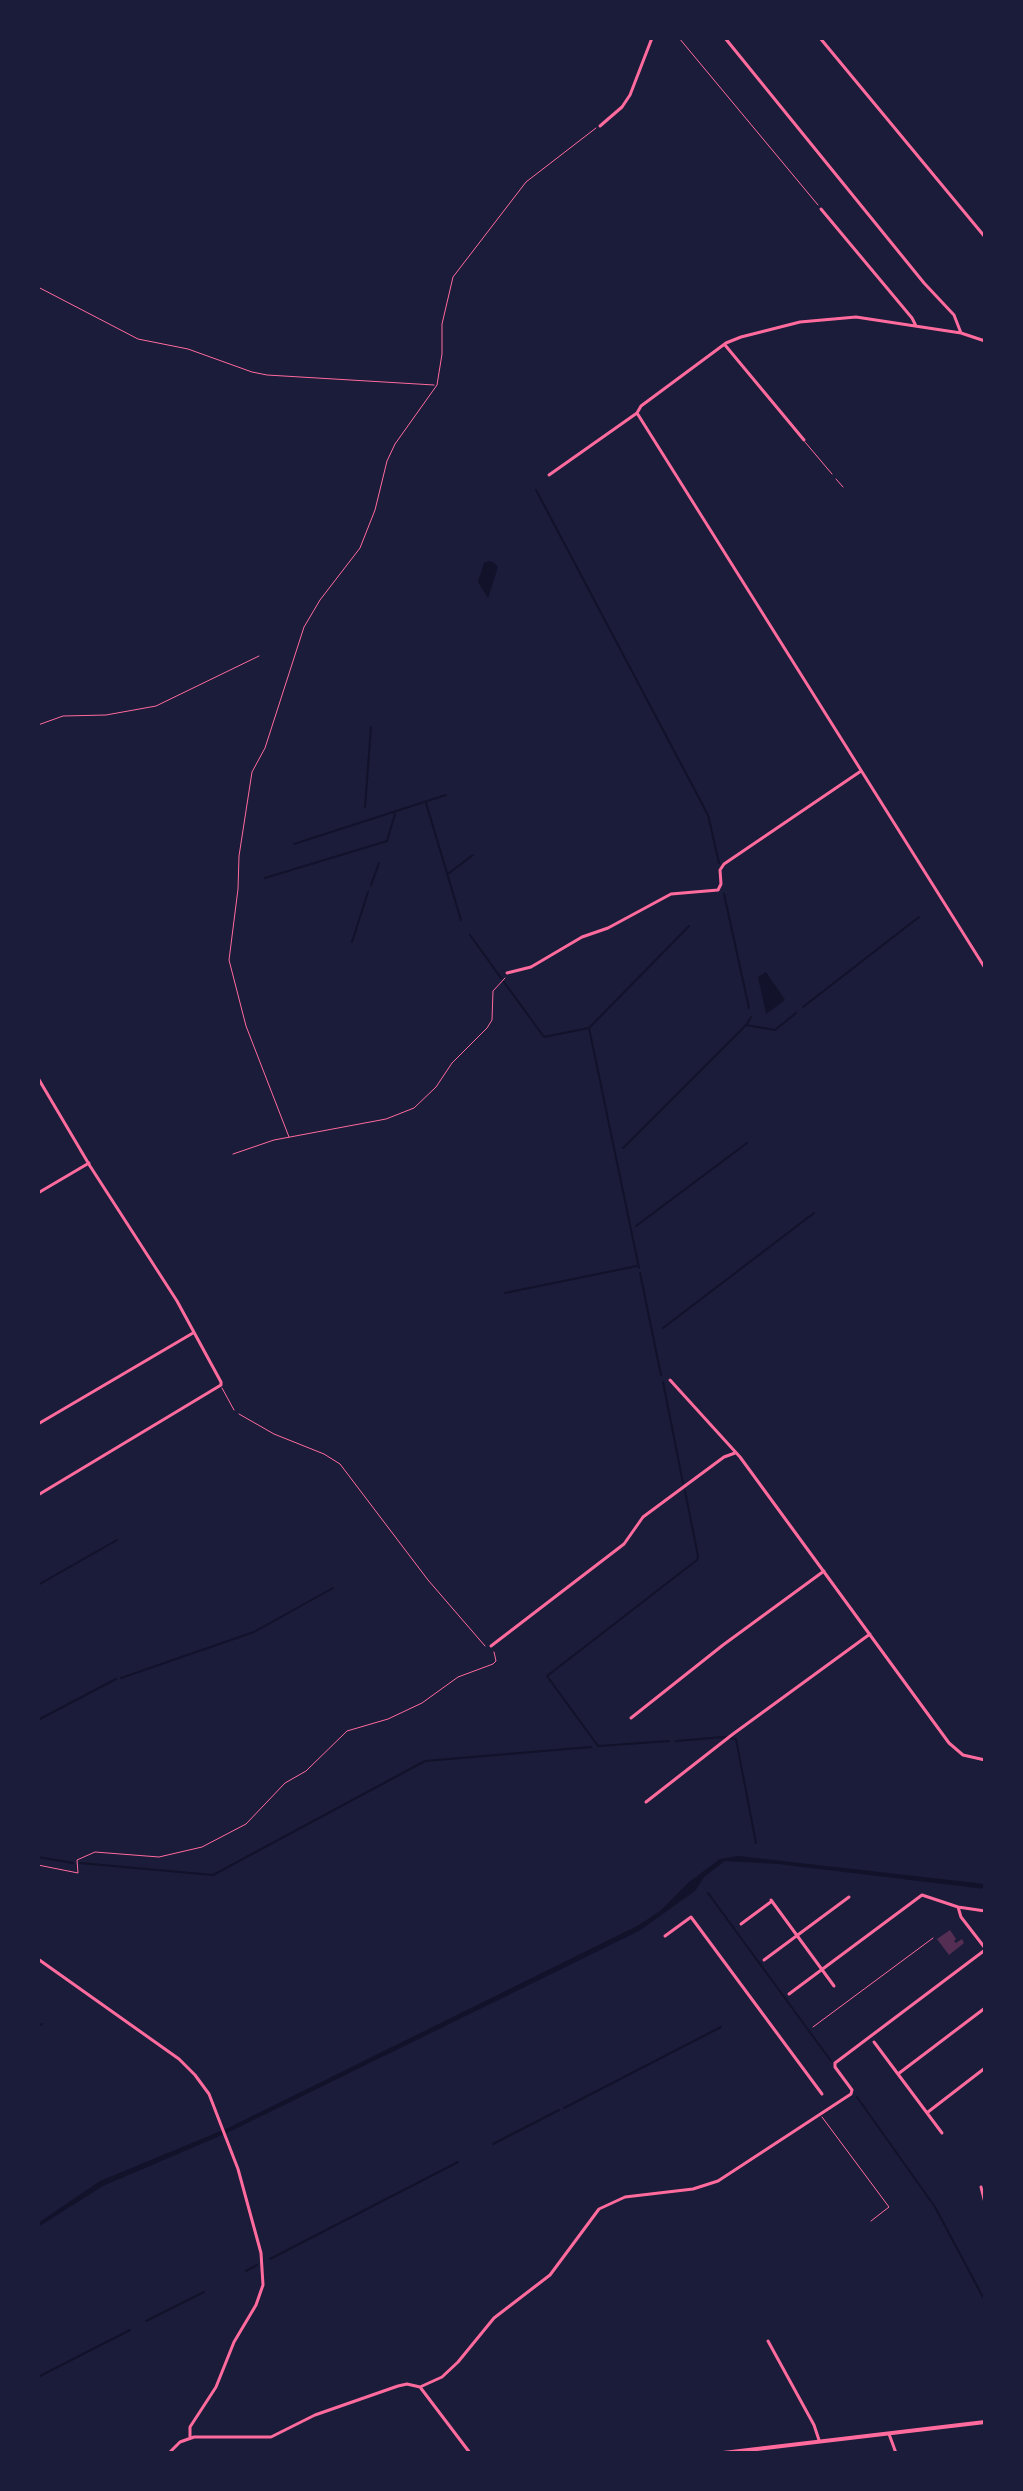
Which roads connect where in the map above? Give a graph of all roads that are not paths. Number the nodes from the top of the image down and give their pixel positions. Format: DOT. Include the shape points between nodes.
graph roads {
  1 [pos="652,38"];
  2 [pos="725,38"];
  3 [pos="820,38"];
  4 [pos="600,126"];
  5 [pos="821,209"];
  6 [pos="985,237"];
  7 [pos="916,326"];
  8 [pos="961,333"];
  9 [pos="985,341"];
  10 [pos="724,344"];
  11 [pos="638,414"];
  12 [pos="804,440"];
  13 [pos="832,474"];
  14 [pos="549,475"];
  15 [pos="861,771"];
  16 [pos="985,968"];
  17 [pos="507,973"];
  18 [pos="38,1078"];
  19 [pos="89,1163"];
  20 [pos="38,1193"];
  21 [pos="194,1332"];
  22 [pos="670,1380"];
  23 [pos="221,1385"];
  24 [pos="234,1410"];
  25 [pos="38,1424"];
  26 [pos="735,1453"];
  27 [pos="38,1495"];
  28 [pos="824,1571"];
  29 [pos="870,1634"];
  30 [pos="491,1646"];
  31 [pos="631,1718"];
  32 [pos="985,1760"];
  33 [pos="646,1802"];
  34 [pos="849,1897"];
  35 [pos="958,1907"];
  36 [pos="985,1911"];
  37 [pos="741,1924"];
  38 [pos="797,1935"];
  39 [pos="665,1936"];
  40 [pos="933,1938"];
  41 [pos="985,1949"];
  42 [pos="38,1959"];
  43 [pos="764,1960"];
  44 [pos="822,1970"];
  45 [pos="834,1986"];
  46 [pos="789,1994"];
  47 [pos="985,2008"];
  48 [pos="813,2027"];
  49 [pos="874,2042"];
  50 [pos="985,2068"];
  51 [pos="898,2074"];
  52 [pos="822,2094"];
  53 [pos="927,2113"];
  54 [pos="821,2115"];
  55 [pos="942,2133"];
  56 [pos="981,2187"];
  57 [pos="985,2203"];
  58 [pos="871,2221"];
  59 [pos="768,2341"];
  60 [pos="420,2387"];
  61 [pos="985,2422"];
  62 [pos="889,2433"];
  63 [pos="190,2438"];
  64 [pos="819,2442"];
  65 [pos="169,2453"];
  66 [pos="470,2453"];
  67 [pos="723,2453"];
  68 [pos="896,2453"];
  1 -- 4 [label="street" via="630,95"];
  2 -- 8 [label="street" via="954,315"];
  3 -- 6 [label="street"];
  5 -- 7 [label="street"];
  7 -- 8 [label="street"];
  7 -- 10 [label="street" via="851,316 766,330"];
  8 -- 9 [label="street"];
  10 -- 11 [label="street" via="651,398"];
  10 -- 12 [label="street"];
  11 -- 14 [label="street"];
  11 -- 15 [label="street"];
  12 -- 13 [label="lane"];
  15 -- 16 [label="street"];
  15 -- 17 [label="street" via="724,864 718,890 671,894 531,967"];
  18 -- 19 [label="street"];
  19 -- 20 [label="street"];
  19 -- 21 [label="street"];
  21 -- 23 [label="street"];
  21 -- 25 [label="street"];
  22 -- 26 [label="street"];
  23 -- 24 [label="lane"];
  23 -- 27 [label="street"];
  26 -- 28 [label="street"];
  26 -- 30 [label="street" via="643,1517 624,1544"];
  28 -- 29 [label="street"];
  28 -- 31 [label="street"];
  29 -- 32 [label="street" via="954,1748"];
  29 -- 33 [label="street"];
  34 -- 38 [label="street"];
  35 -- 36 [label="street"];
  35 -- 41 [label="street"];
  35 -- 44 [label="street" via="918,1897"];
  37 -- 38 [label="street" via="772,1901"];
  38 -- 43 [label="street"];
  38 -- 44 [label="street"];
  39 -- 52 [label="street" via="691,1917"];
  40 -- 48 [label="lane"];
  41 -- 54 [label="street" via="835,2063 851,2094"];
  42 -- 63 [label="street" via="181,2061 206,2089 229,2144 264,2279 220,2377 190,2427"];
  44 -- 45 [label="street"];
  44 -- 46 [label="street"];
  47 -- 51 [label="street"];
  49 -- 51 [label="street"];
  50 -- 53 [label="street"];
  51 -- 53 [label="street"];
  53 -- 55 [label="street"];
  54 -- 58 [label="lane" via="889,2207"];
  54 -- 60 [label="street" via="718,2181 625,2197 602,2207 547,2277 494,2318 446,2374"];
  56 -- 57 [label="street"];
  59 -- 64 [label="street"];
  60 -- 63 [label="street" via="398,2386 315,2415 271,2437"];
  60 -- 66 [label="street"];
  61 -- 62 [label="street"];
  62 -- 64 [label="street"];
  62 -- 68 [label="street"];
  63 -- 65 [label="street"];
  64 -- 67 [label="street"];
}
